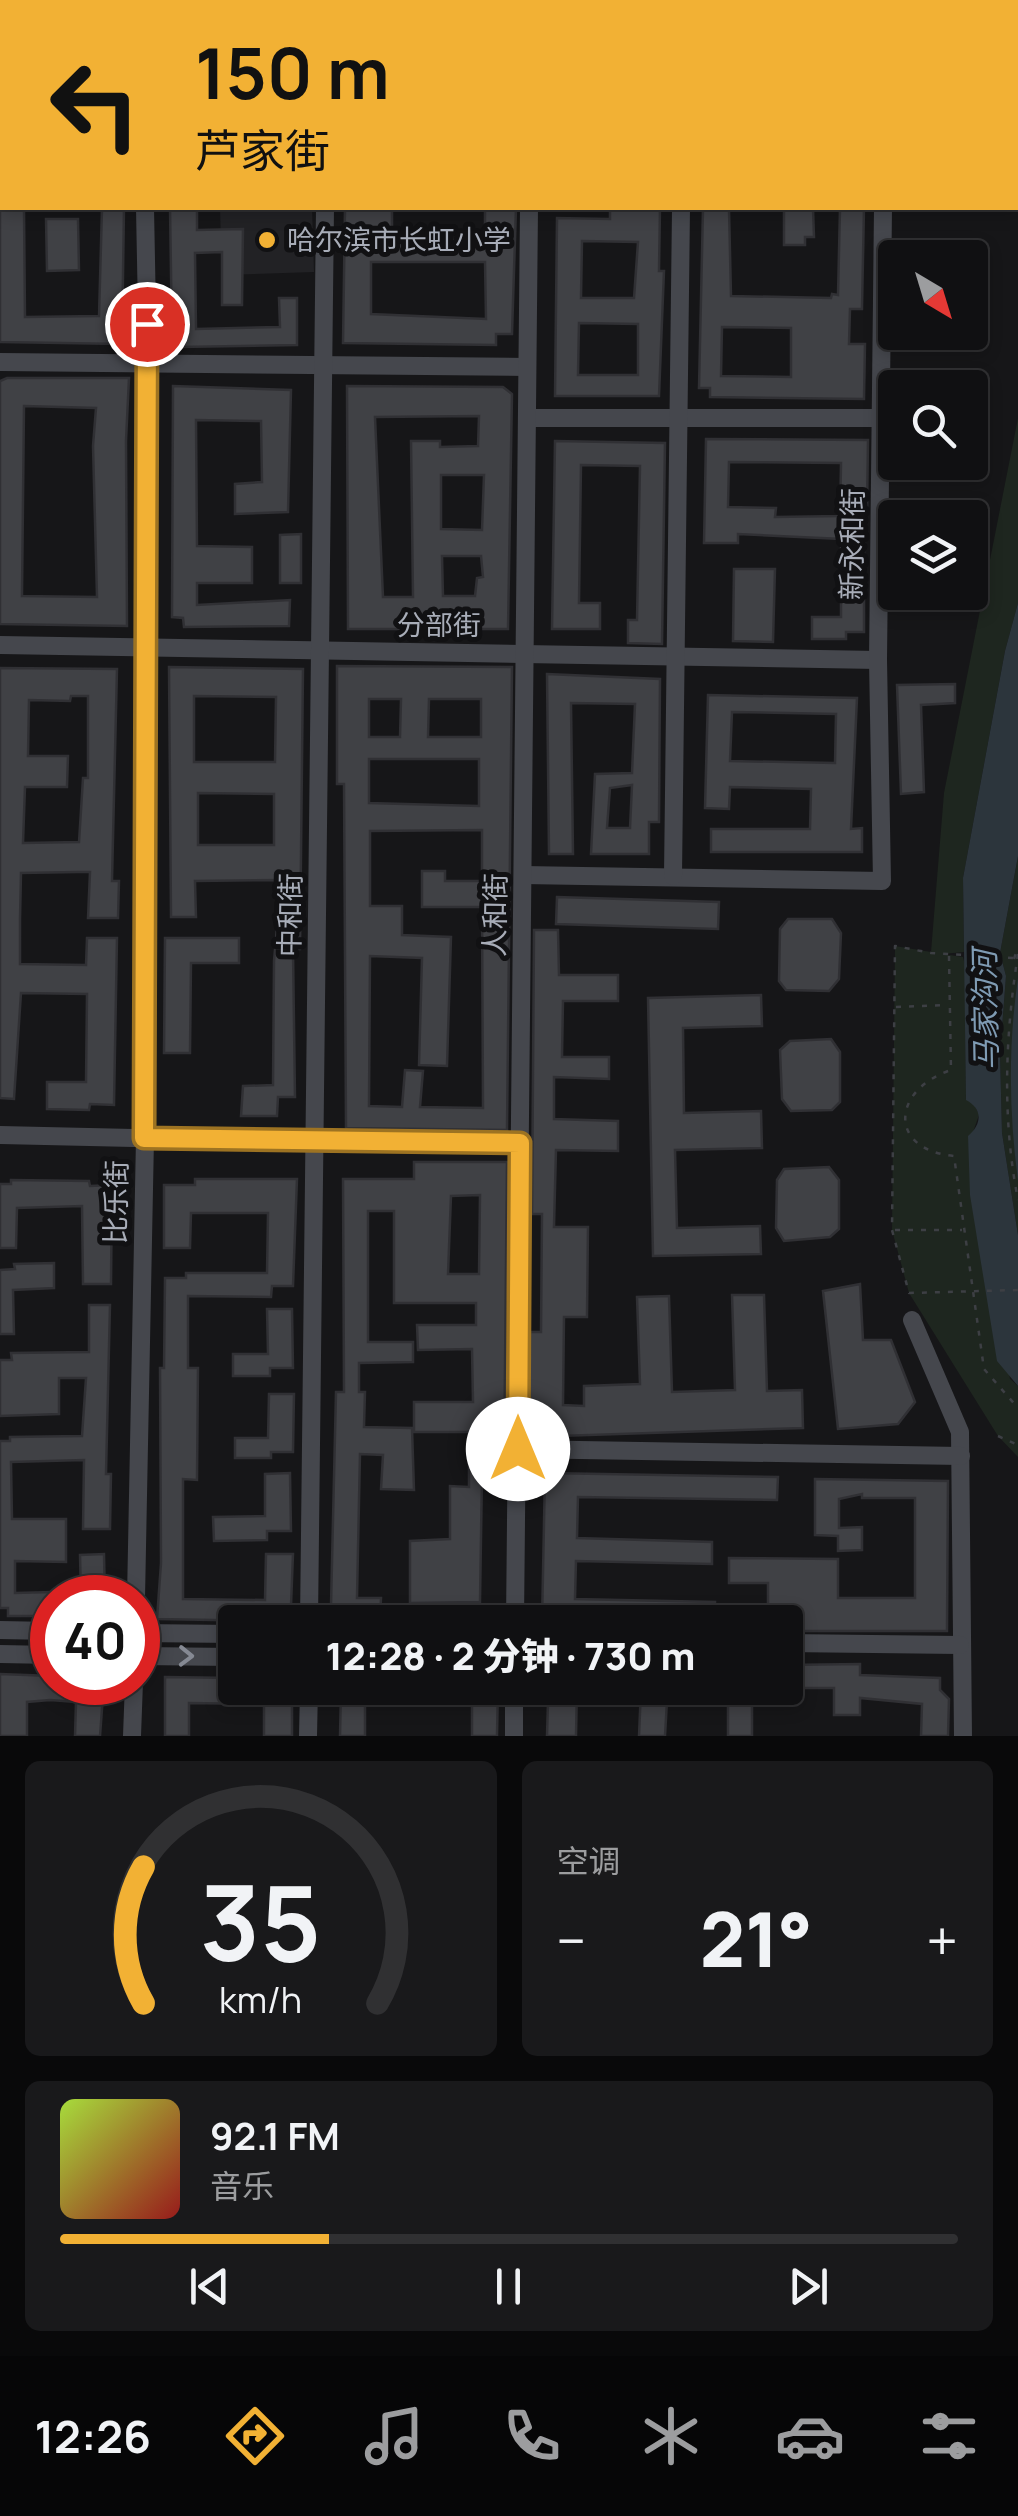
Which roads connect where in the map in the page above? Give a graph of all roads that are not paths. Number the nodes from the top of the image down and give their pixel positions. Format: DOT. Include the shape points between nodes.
graph roads {
  1 [pos="145,210"];
  2 [pos="325,210"];
  3 [pos="528,210"];
  4 [pos="681,210"];
  5 [pos="883,210"];
  6 [pos="0,362"];
  7 [pos="148,363"];
  8 [pos="323,365"];
  9 [pos="527,367"];
  10 [pos="881,370"];
  11 [pos="678,416"];
  12 [pos="526,418"];
  13 [pos="878,418"];
  14 [pos="880,480"];
  15 [pos="0,645"];
  16 [pos="145,647"];
  17 [pos="320,651"];
  18 [pos="525,653"];
  19 [pos="676,656"];
  20 [pos="878,660"];
  21 [pos="522,875"];
  22 [pos="673,876"];
  23 [pos="0,1135"];
  24 [pos="144,1138"];
  25 [pos="315,1142"];
  26 [pos="520,1143"];
  27 [pos="912,1320"];
  28 [pos="518,1449"];
  29 [pos="961,1456"];
  30 [pos="136,1575"];
  31 [pos="310,1605"];
  32 [pos="515,1605"];
  33 [pos="0,1630"];
  34 [pos="30,1631"];
  35 [pos="160,1633"];
  36 [pos="218,1634"];
  37 [pos="803,1642"];
  38 [pos="960,1645"];
  39 [pos="0,1654"];
  40 [pos="30,1655"];
  41 [pos="160,1656"];
  42 [pos="218,1657"];
  43 [pos="133,1705"];
  44 [pos="309,1705"];
  45 [pos="514,1705"];
  46 [pos="132,1736"];
  47 [pos="308,1736"];
  48 [pos="514,1736"];
  49 [pos="962,1736"];
  1 -- 7 [label="street, 比乐街"];
  2 -- 8 [label="street, 中和街"];
  3 -- 9 [label="street, 人和街"];
  4 -- 11 [label="street"];
  5 -- 10 [label="street, 新永和街"];
  6 -- 7 [label="street"];
  7 -- 8 [label="street"];
  7 -- 16 [label="street, 比乐街"];
  8 -- 9 [label="street"];
  8 -- 17 [label="street, 中和街"];
  9 -- 12 [label="street, 人和街"];
  11 -- 12 [label="street"];
  11 -- 13 [label="street"];
  11 -- 19 [label="street"];
  12 -- 18 [label="street, 人和街"];
  14 -- 20 [label="street, 新永和街"];
  15 -- 16 [label="street, 分部街"];
  16 -- 17 [label="street, 分部街"];
  16 -- 24 [label="street, 比乐街"];
  17 -- 18 [label="street, 分部街"];
  17 -- 25 [label="street, 中和街"];
  18 -- 19 [label="street, 分部街"];
  18 -- 21 [label="street, 人和街"];
  19 -- 20 [label="street, 分部街"];
  19 -- 22 [label="street"];
  20 -- 22 [label="street, 新永和街" via="882,882"];
  21 -- 22 [label="street"];
  21 -- 26 [label="street, 人和街"];
  23 -- 24 [label="street"];
  24 -- 25 [label="street"];
  24 -- 30 [label="street, 比乐街"];
  25 -- 26 [label="street"];
  25 -- 31 [label="street, 中和街"];
  26 -- 28 [label="street, 人和街"];
  27 -- 29 [label="street" via="960,1432"];
  28 -- 29 [label="street"];
  28 -- 32 [label="street, 人和街"];
  29 -- 38 [label="street"];
  33 -- 34 [label="street"];
  35 -- 36 [label="street"];
  37 -- 38 [label="street"];
  38 -- 49 [label="street"];
  39 -- 40 [label="street"];
  41 -- 42 [label="street, one-way"];
  43 -- 46 [label="street"];
  44 -- 47 [label="street"];
  45 -- 48 [label="street"];
}
